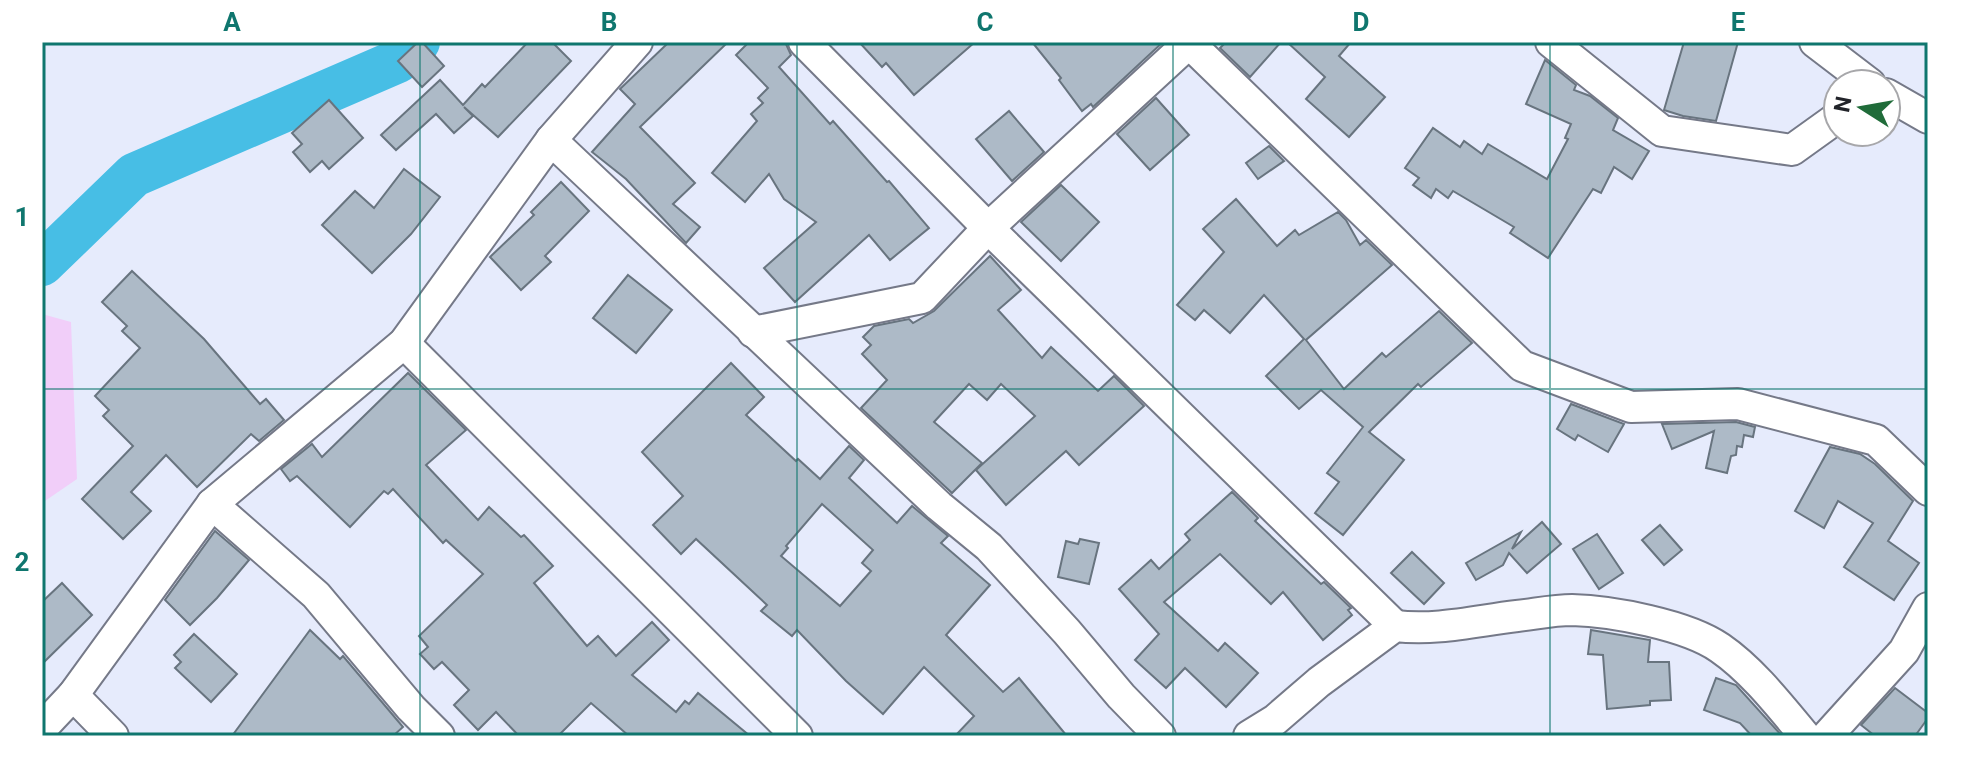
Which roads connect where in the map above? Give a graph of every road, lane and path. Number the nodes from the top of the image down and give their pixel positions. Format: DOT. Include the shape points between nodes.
graph roads {
  1 [pos="637,42"];
  2 [pos="804,42"];
  3 [pos="1189,42"];
  4 [pos="1551,42"];
  5 [pos="1815,42"];
  6 [pos="1849,68"];
  7 [pos="1902,103"];
  8 [pos="1928,118"];
  9 [pos="1822,128"];
  10 [pos="551,140"];
  11 [pos="988,228"];
  12 [pos="753,332"];
  13 [pos="404,343"];
  14 [pos="1928,490"];
  15 [pos="212,504"];
  16 [pos="1928,608"];
  17 [pos="1395,626"];
  18 [pos="73,695"];
  19 [pos="42,728"];
  20 [pos="113,736"];
  21 [pos="439,736"];
  22 [pos="797,736"];
  23 [pos="1160,736"];
  24 [pos="1249,736"];
  25 [pos="1805,736"];
  26 [pos="1827,736"];
  1 -- 10 [label="street"];
  2 -- 11 [label="street"];
  3 -- 11 [label="street"];
  3 -- 14 [label="street" via="1522,366 1631,407 1738,404 1876,440"];
  4 -- 9 [label="street" via="1662,131 1792,150"];
  5 -- 6 [label="street"];
  7 -- 8 [label="street"];
  10 -- 12 [label="street"];
  10 -- 13 [label="street"];
  11 -- 12 [label="street" via="922,298"];
  11 -- 17 [label="street"];
  12 -- 23 [label="street" via="989,547"];
  13 -- 15 [label="street"];
  13 -- 22 [label="street"];
  15 -- 18 [label="street"];
  15 -- 21 [label="street" via="316,595"];
  16 -- 26 [label="street" via="1904,651"];
  17 -- 24 [label="street"];
  17 -- 25 [label="street" via="1449,627 1572,610 1674,628 1722,649"];
  18 -- 19 [label="street"];
  18 -- 20 [label="street"];
}
